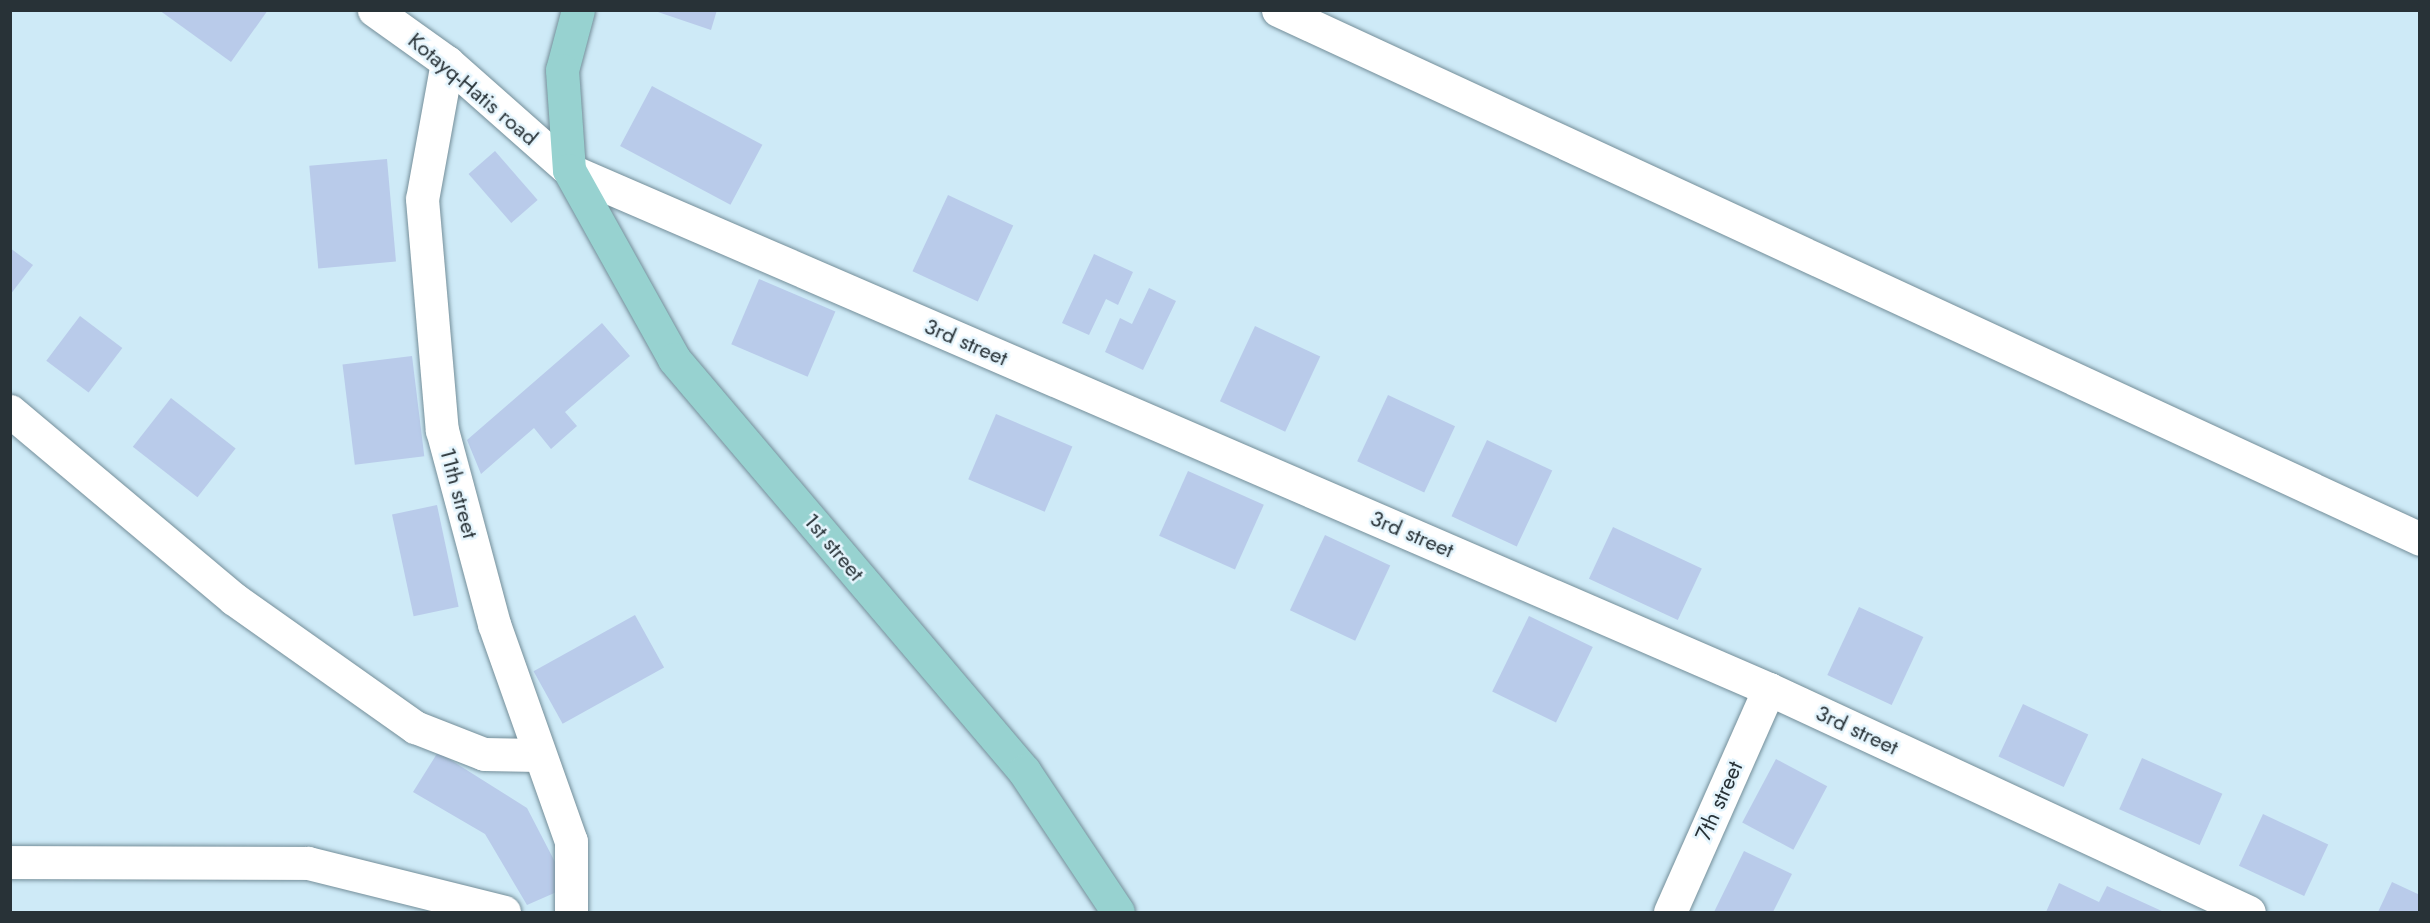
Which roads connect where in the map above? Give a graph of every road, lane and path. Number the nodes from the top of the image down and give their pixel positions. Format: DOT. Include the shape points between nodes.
graph roads {
  1 [pos="374,10"];
  2 [pos="578,10"];
  3 [pos="1278,10"];
  4 [pos="447,62"];
  5 [pos="569,170"];
  6 [pos="10,411"];
  7 [pos="2420,539"];
  8 [pos="1769,689"];
  9 [pos="538,755"];
  10 [pos="10,862"];
  11 [pos="504,912"];
  12 [pos="571,912"];
  13 [pos="1118,912"];
  14 [pos="1670,912"];
  15 [pos="2249,912"];
  1 -- 4 [label="street, Kotayq-Hatis road"];
  2 -- 5 [label="main road" via="562,70"];
  3 -- 7 [label="street"];
  4 -- 5 [label="street, Kotayq-Hatis road"];
  4 -- 9 [label="street, 11th street" via="422,199 442,430 494,624"];
  5 -- 8 [label="street, 3rd street"];
  5 -- 13 [label="main road, 1st street" via="674,359 1024,771"];
  6 -- 9 [label="street" via="234,599 415,728 484,754"];
  8 -- 14 [label="street, 7th street"];
  8 -- 15 [label="street, 3rd street"];
  9 -- 12 [label="street, 11th street" via="571,841"];
  10 -- 11 [label="street" via="308,864"];
}
